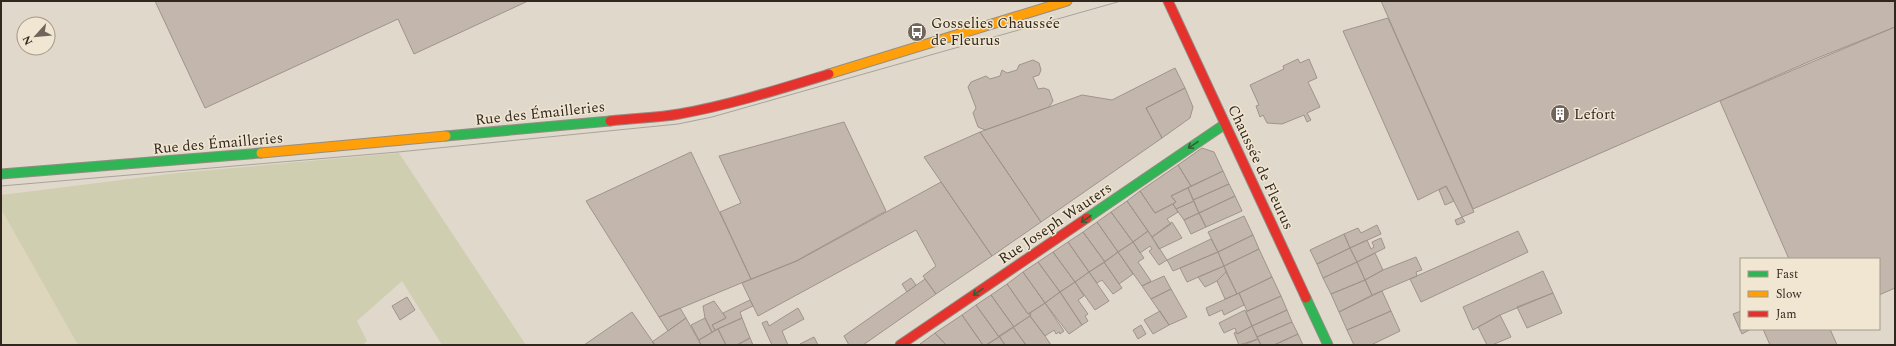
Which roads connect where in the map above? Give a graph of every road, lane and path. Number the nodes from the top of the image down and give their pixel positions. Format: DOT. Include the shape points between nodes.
graph roads {
  1 [pos="1067,1"];
  2 [pos="1168,1"];
  3 [pos="1225,124"];
  4 [pos="1,174"];
  5 [pos="900,345"];
  6 [pos="1328,345"];
  1 -- 4 [label="street, Rue des Émailleries" via="758,95 678,114 333,147"];
  2 -- 3 [label="street, Chaussée de Fleurus"];
  3 -- 5 [label="street, Rue Joseph Wauters, one-way"];
  3 -- 6 [label="street, Chaussée de Fleurus"];
}
